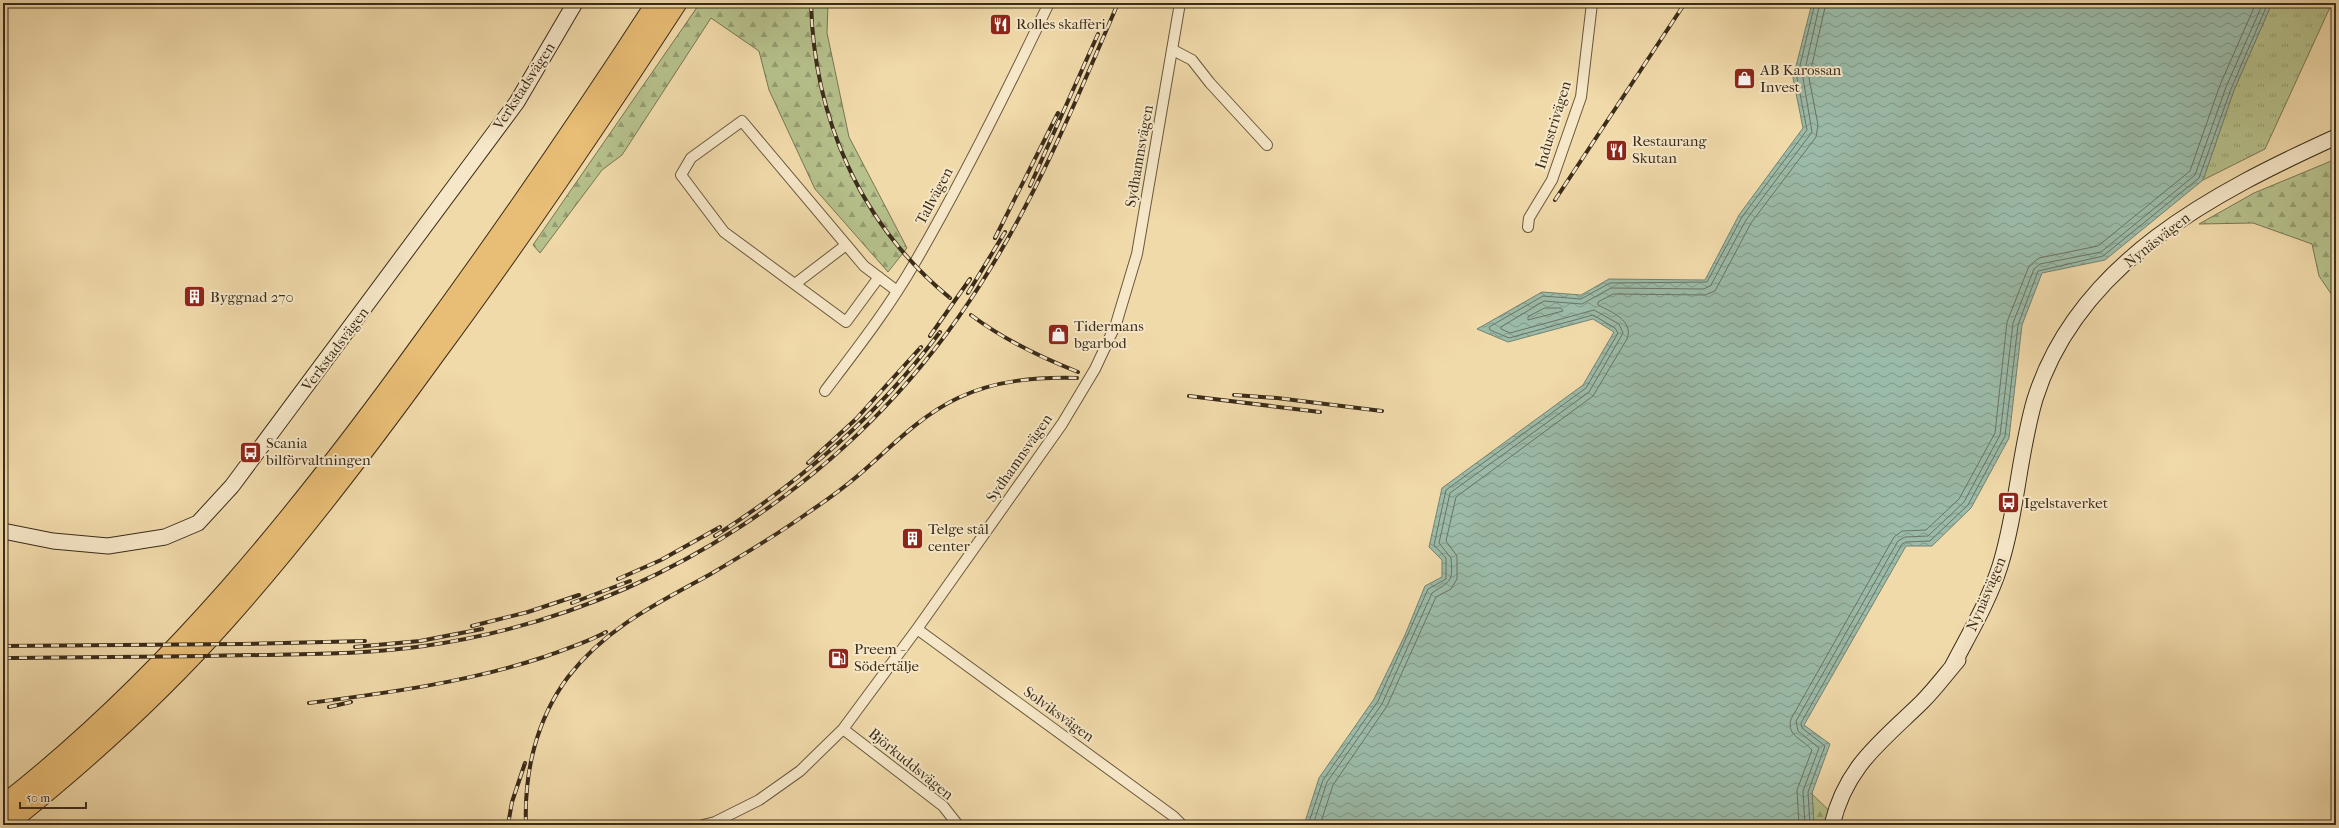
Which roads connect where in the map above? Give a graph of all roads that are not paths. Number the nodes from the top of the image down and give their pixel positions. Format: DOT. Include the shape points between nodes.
graph roads {
  1 [pos="575,3"];
  2 [pos="656,3"];
  3 [pos="677,3"];
  4 [pos="1049,3"];
  5 [pos="1180,3"];
  6 [pos="1592,3"];
  7 [pos="1173,50"];
  8 [pos="2336,137"];
  9 [pos="1267,145"];
  10 [pos="1528,227"];
  11 [pos="846,245"];
  12 [pos="878,277"];
  13 [pos="795,284"];
  14 [pos="897,291"];
  15 [pos="825,391"];
  16 [pos="3,531"];
  17 [pos="917,629"];
  18 [pos="843,729"];
  19 [pos="3,806"];
  20 [pos="6,825"];
  21 [pos="703,825"];
  22 [pos="958,825"];
  23 [pos="1182,825"];
  24 [pos="1832,825"];
  1 -- 16 [label="street, Verkstadsvägen" via="518,102 232,486 198,523 165,537 108,546 53,541"];
  2 -- 19 [label="highway" via="582,117 478,266 317,484 205,617 116,707"];
  3 -- 20 [label="highway" via="597,127 492,278 330,495 225,621 135,714 69,774"];
  4 -- 14 [label="street, Tallvägen" via="964,171 914,265"];
  5 -- 7 [label="street, Sydhamnsvägen"];
  6 -- 10 [label="street, Industrivägen" via="1581,97 1552,180 1529,218"];
  7 -- 9 [label="street" via="1192,60"];
  7 -- 17 [label="street, Sydhamnsvägen" via="1137,254 1116,324 1095,370 1062,424"];
  8 -- 24 [label="street, Nynäsvägen" via="2275,165 2216,197 2165,232 2134,256 2099,289 2069,326 2045,370 2035,401 2022,514 2008,571 1995,604 1975,638 1952,667 1923,700 1872,749 1857,768 1842,794"];
  11 -- 12 [label="street" via="864,266"];
  11 -- 13 [label="street"];
  11 -- 13 [label="street" via="742,121 691,158 681,174 724,232"];
  12 -- 13 [label="street" via="846,322"];
  12 -- 14 [label="street"];
  14 -- 15 [label="street, Tallvägen"];
  17 -- 18 [label="street, Sydhamnsvägen"];
  17 -- 23 [label="street, Solviksvägen"];
  18 -- 21 [label="street, Sydhamnsvägen" via="800,771 759,800 715,822"];
  18 -- 22 [label="street, Björkuddsvägen" via="943,806"];
}
